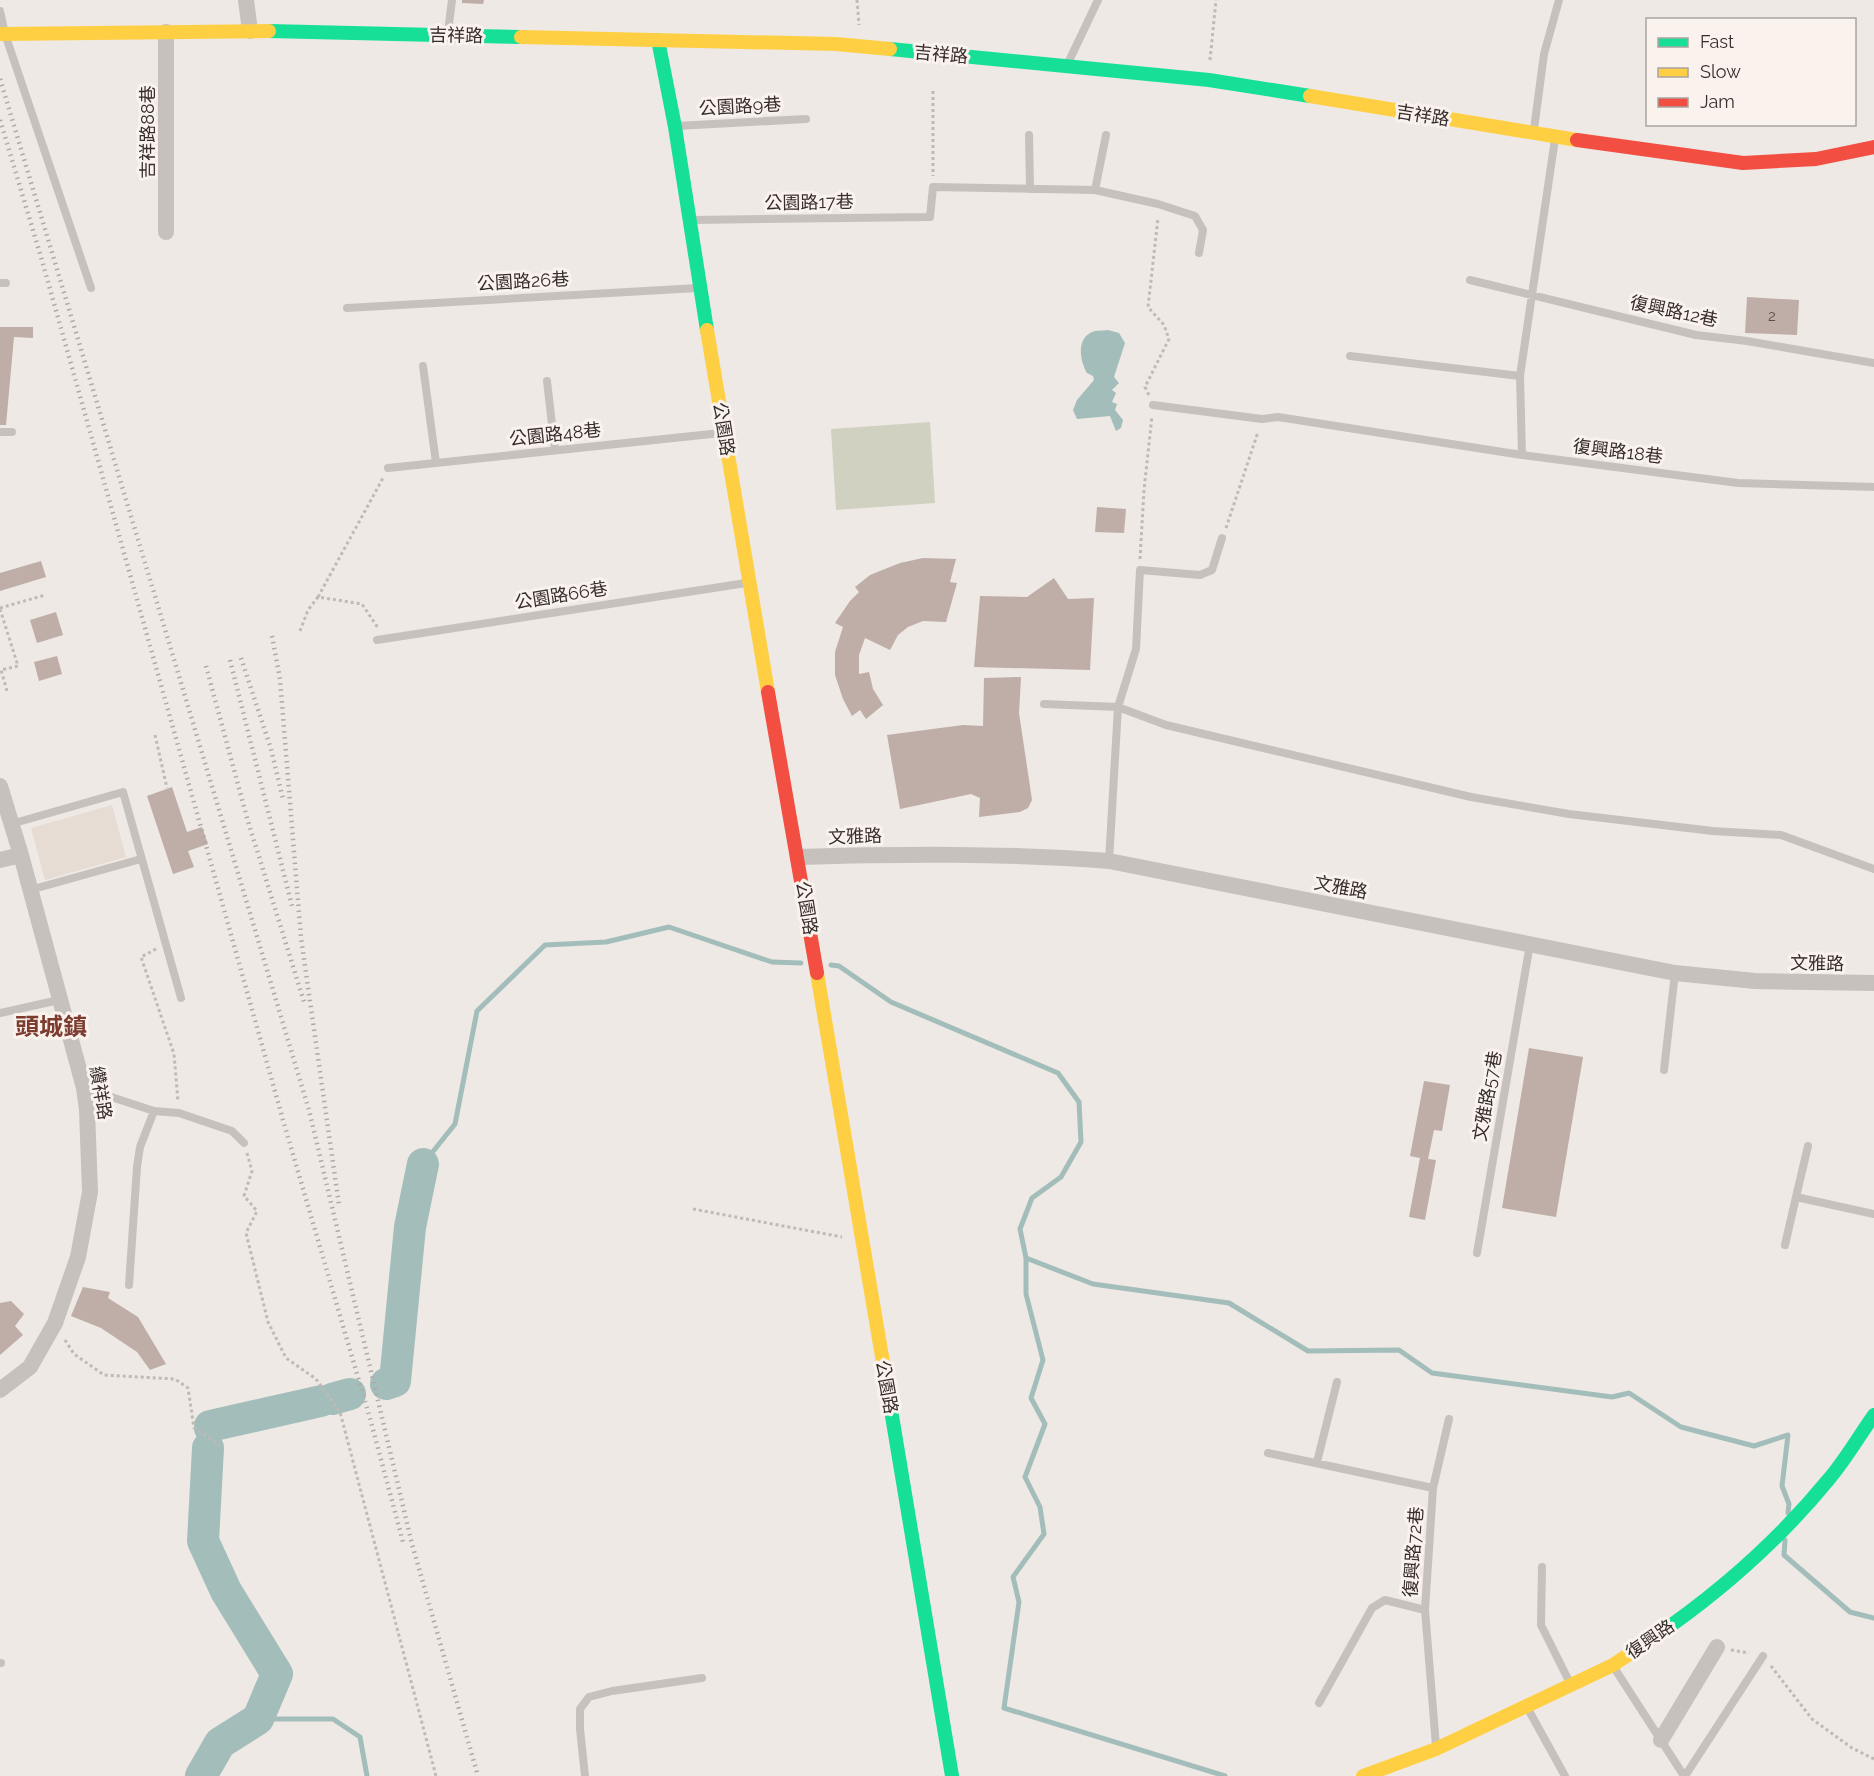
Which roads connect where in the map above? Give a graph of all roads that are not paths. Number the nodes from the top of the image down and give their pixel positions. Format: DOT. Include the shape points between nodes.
graph roads {
  1 [pos="246,0"];
  2 [pos="452,0"];
  3 [pos="1098,0"];
  4 [pos="1559,0"];
  5 [pos="0,11"];
  6 [pos="250,31"];
  7 [pos="166,32"];
  8 [pos="3,34"];
  9 [pos="448,35"];
  10 [pos="657,40"];
  11 [pos="1066,66"];
  12 [pos="806,119"];
  13 [pos="675,126"];
  14 [pos="1533,133"];
  15 [pos="1029,135"];
  16 [pos="1106,135"];
  17 [pos="1556,136"];
  18 [pos="1874,147"];
  19 [pos="1030,189"];
  20 [pos="1095,190"];
  21 [pos="689,220"];
  22 [pos="166,232"];
  23 [pos="1199,253"];
  24 [pos="1470,280"];
  25 [pos="91,288"];
  26 [pos="701,288"];
  27 [pos="1532,296"];
  28 [pos="347,308"];
  29 [pos="1350,356"];
  30 [pos="1874,363"];
  31 [pos="423,366"];
  32 [pos="1520,376"];
  33 [pos="547,381"];
  34 [pos="1153,405"];
  35 [pos="0,432"];
  36 [pos="12,432"];
  37 [pos="724,433"];
  38 [pos="555,450"];
  39 [pos="1522,455"];
  40 [pos="436,463"];
  41 [pos="388,468"];
  42 [pos="1874,487"];
  43 [pos="1222,538"];
  44 [pos="749,583"];
  45 [pos="377,640"];
  46 [pos="1044,704"];
  47 [pos="1118,708"];
  48 [pos="0,786"];
  49 [pos="11,824"];
  50 [pos="21,855"];
  51 [pos="798,857"];
  52 [pos="141,859"];
  53 [pos="0,860"];
  54 [pos="1109,861"];
  55 [pos="1874,869"];
  56 [pos="30,890"];
  57 [pos="1530,944"];
  58 [pos="1675,973"];
  59 [pos="1874,983"];
  60 [pos="181,998"];
  61 [pos="59,1000"];
  62 [pos="0,1013"];
  63 [pos="1664,1070"];
  64 [pos="84,1088"];
  65 [pos="154,1111"];
  66 [pos="243,1143"];
  67 [pos="1808,1146"];
  68 [pos="1796,1197"];
  69 [pos="1874,1214"];
  70 [pos="1785,1245"];
  71 [pos="1477,1253"];
  72 [pos="129,1286"];
  73 [pos="1337,1383"];
  74 [pos="0,1390"];
  75 [pos="1874,1415"];
  76 [pos="1449,1419"];
  77 [pos="1268,1453"];
  78 [pos="1317,1462"];
  79 [pos="1433,1488"];
  80 [pos="1542,1567"];
  81 [pos="1425,1610"];
  82 [pos="1717,1647"];
  83 [pos="1763,1656"];
  84 [pos="1613,1665"];
  85 [pos="702,1678"];
  86 [pos="1571,1685"];
  87 [pos="1319,1703"];
  88 [pos="1526,1706"];
  89 [pos="1661,1740"];
  90 [pos="1436,1749"];
  91 [pos="585,1776"];
  92 [pos="952,1776"];
  93 [pos="1363,1776"];
  94 [pos="1565,1776"];
  95 [pos="1685,1776"];
  1 -- 6 [label="street"];
  2 -- 9 [label="lane"];
  3 -- 11 [label="lane"];
  4 -- 14 [label="lane" via="1544,54"];
  5 -- 8 [label="lane"];
  6 -- 7 [label="street, 吉祥路"];
  6 -- 9 [label="street, 吉祥路"];
  7 -- 8 [label="street, 吉祥路"];
  7 -- 22 [label="street, 吉祥路88巷"];
  8 -- 25 [label="lane"];
  9 -- 10 [label="street, 吉祥路"];
  10 -- 11 [label="street, 吉祥路" via="861,46"];
  10 -- 13 [label="street, 公園路"];
  11 -- 14 [label="street, 吉祥路" via="1209,80"];
  12 -- 13 [label="lane, 公園路9巷"];
  13 -- 21 [label="street, 公園路"];
  14 -- 17 [label="street, 吉祥路"];
  15 -- 19 [label="lane"];
  16 -- 20 [label="lane"];
  17 -- 18 [label="street, 吉祥路" via="1743,163 1816,159"];
  17 -- 27 [label="lane"];
  19 -- 20 [label="lane"];
  19 -- 21 [label="lane, 公園路17巷" via="933,187 930,217"];
  20 -- 23 [label="lane" via="1195,216 1203,230"];
  21 -- 26 [label="street, 公園路"];
  24 -- 27 [label="lane, 復興路12巷"];
  26 -- 28 [label="lane, 公園路26巷"];
  26 -- 37 [label="street, 公園路"];
  27 -- 30 [label="lane, 復興路12巷" via="1696,334"];
  27 -- 32 [label="lane"];
  29 -- 32 [label="lane"];
  31 -- 40 [label="lane"];
  32 -- 39 [label="lane"];
  33 -- 38 [label="lane"];
  34 -- 39 [label="lane, 復興路18巷" via="1262,419 1278,417"];
  35 -- 36 [label="lane"];
  37 -- 38 [label="lane, 公園路48巷"];
  37 -- 44 [label="street, 公園路"];
  38 -- 40 [label="lane, 公園路48巷"];
  39 -- 42 [label="lane, 復興路18巷" via="1738,483"];
  40 -- 41 [label="lane, 公園路48巷"];
  43 -- 47 [label="lane" via="1212,570 1200,574 1140,570 1136,649"];
  44 -- 45 [label="lane, 公園路66巷"];
  44 -- 51 [label="street, 公園路"];
  46 -- 47 [label="lane"];
  47 -- 54 [label="lane"];
  47 -- 55 [label="lane" via="1166,725 1471,797 1580,816 1781,835"];
  48 -- 49 [label="street, 纘祥路"];
  49 -- 50 [label="street, 纘祥路"];
  49 -- 52 [label="lane" via="123,792"];
  50 -- 53 [label="street"];
  50 -- 56 [label="street, 纘祥路"];
  51 -- 54 [label="street, 文雅路" via="1065,857"];
  51 -- 92 [label="street, 公園路"];
  52 -- 56 [label="lane"];
  52 -- 60 [label="lane"];
  54 -- 57 [label="street, 文雅路"];
  56 -- 61 [label="street, 纘祥路"];
  57 -- 58 [label="street, 文雅路"];
  57 -- 71 [label="lane, 文雅路57巷"];
  58 -- 59 [label="street, 文雅路" via="1755,981"];
  58 -- 63 [label="lane"];
  61 -- 62 [label="lane"];
  61 -- 64 [label="street, 纘祥路"];
  64 -- 65 [label="lane"];
  64 -- 74 [label="street, 纘祥路" via="90,1192 78,1257 55,1323 30,1367"];
  65 -- 66 [label="lane" via="179,1113 232,1131"];
  65 -- 72 [label="lane" via="137,1167"];
  67 -- 68 [label="lane"];
  68 -- 69 [label="lane"];
  68 -- 70 [label="lane"];
  73 -- 78 [label="lane"];
  75 -- 84 [label="street, 復興路" via="1830,1478 1765,1550 1672,1625"];
  76 -- 79 [label="lane"];
  77 -- 78 [label="lane, 復興路72巷"];
  78 -- 79 [label="lane, 復興路72巷"];
  79 -- 81 [label="lane, 復興路72巷"];
  80 -- 86 [label="lane" via="1542,1625"];
  81 -- 87 [label="lane" via="1385,1600 1372,1608"];
  81 -- 90 [label="lane, 復興路72巷"];
  82 -- 89 [label="street"];
  83 -- 95 [label="lane"];
  84 -- 86 [label="street, 復興路"];
  84 -- 89 [label="lane"];
  85 -- 91 [label="lane" via="589,1697 580,1709"];
  86 -- 88 [label="street, 復興路"];
  88 -- 90 [label="street, 復興路"];
  88 -- 94 [label="lane"];
  89 -- 95 [label="lane"];
  90 -- 93 [label="street, 復興路"];
}
